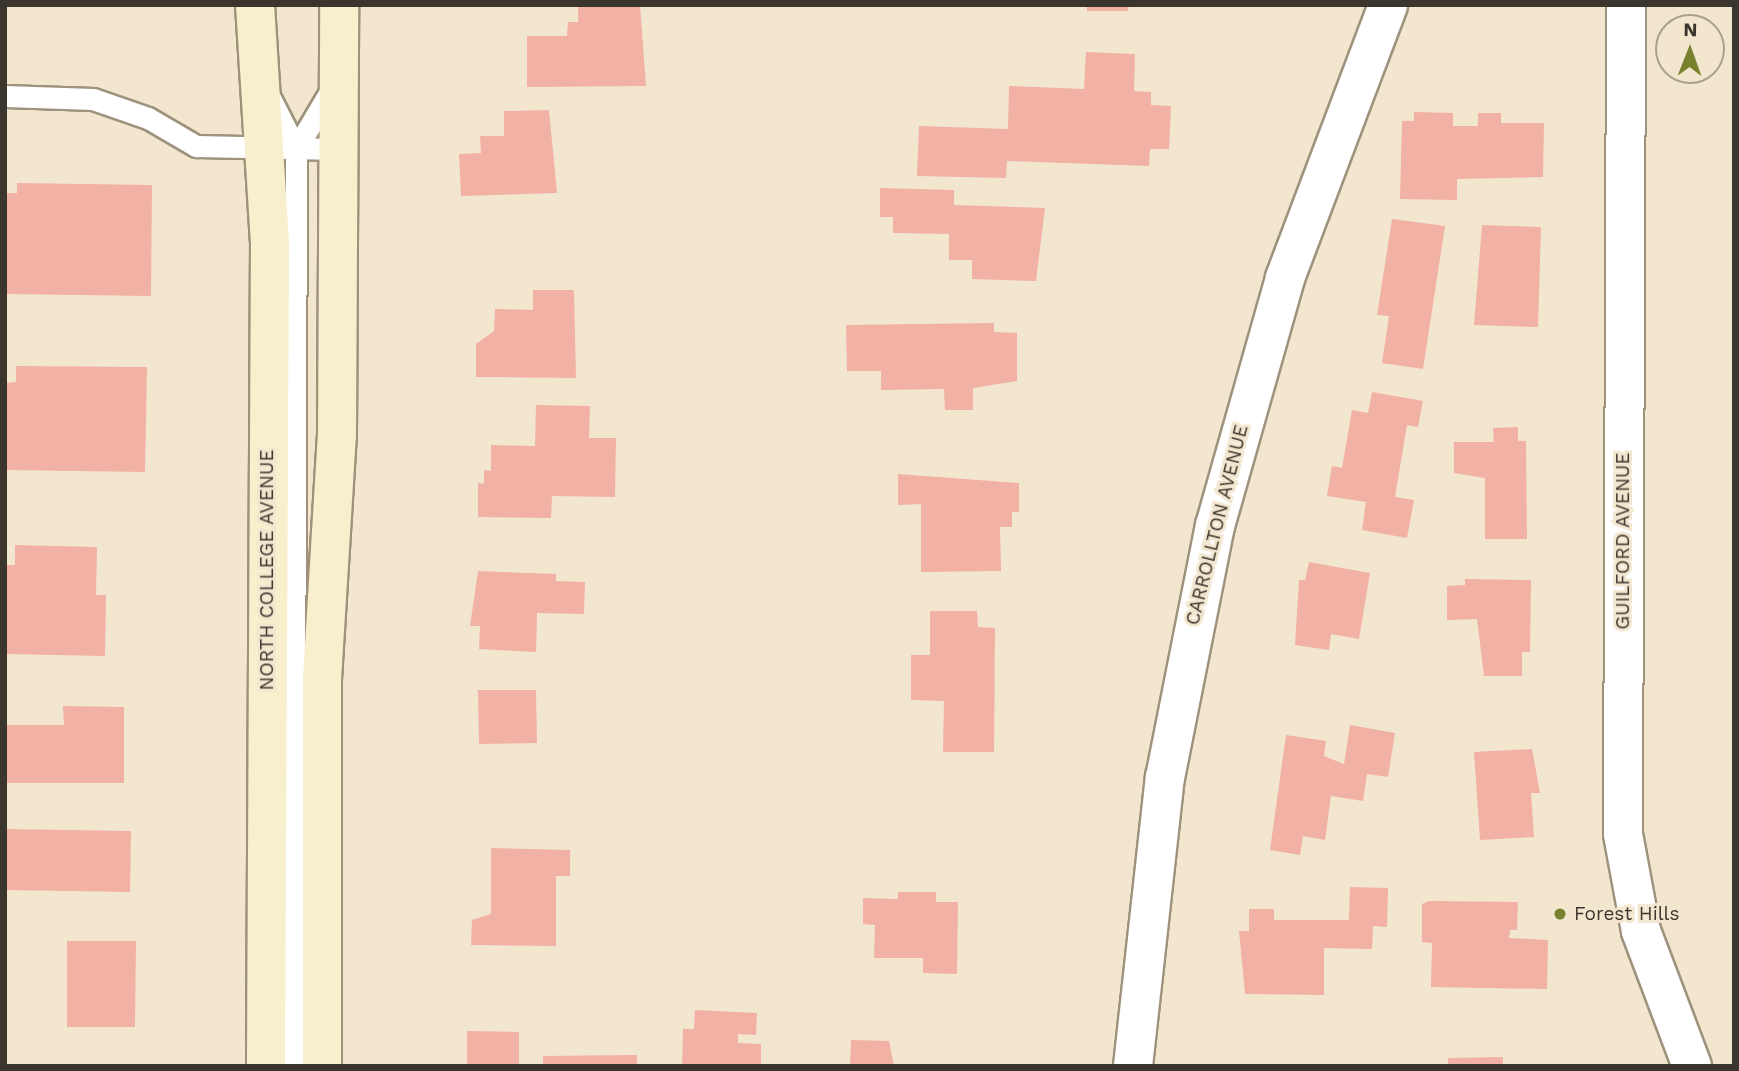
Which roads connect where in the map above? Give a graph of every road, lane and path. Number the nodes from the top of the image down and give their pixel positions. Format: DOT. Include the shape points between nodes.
graph roads {
  1 [pos="255,5"];
  2 [pos="339,5"];
  3 [pos="1388,5"];
  4 [pos="1626,5"];
  5 [pos="338,77"];
  6 [pos="5,96"];
  7 [pos="279,149"];
  8 [pos="338,149"];
  9 [pos="265,1066"];
  10 [pos="293,1066"];
  11 [pos="323,1066"];
  12 [pos="1133,1066"];
  13 [pos="1692,1066"];
  1 -- 7 [label="main road, NORTH COLLEGE AVENUE" via="258,75"];
  2 -- 5 [label="main road"];
  3 -- 12 [label="street, CARROLLTON AVENUE" via="1285,278 1215,526 1165,778"];
  4 -- 13 [label="street, GUILFORD AVENUE" via="1623,834 1641,931"];
  5 -- 7 [label="lane"];
  5 -- 8 [label="main road"];
  6 -- 7 [label="lane" via="93,99 148,118 195,146"];
  7 -- 8 [label="lane"];
  7 -- 9 [label="main road, NORTH COLLEGE AVENUE" via="270,241"];
  7 -- 10 [label="lane, NORTH COLLEGE AVENUE"];
  8 -- 11 [label="main road" via="337,435 322,679"];
}
